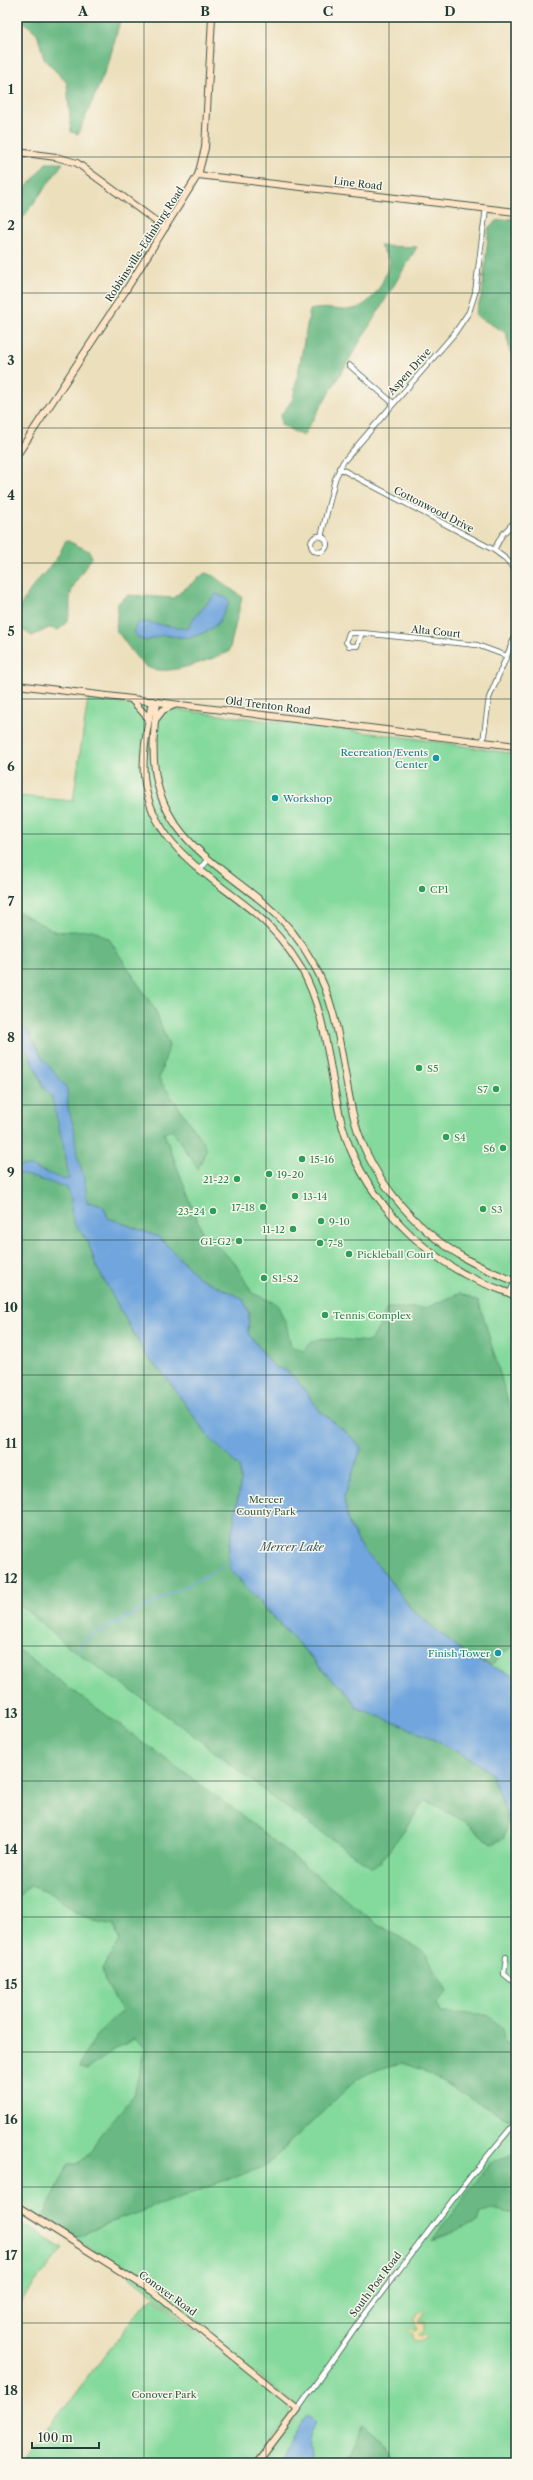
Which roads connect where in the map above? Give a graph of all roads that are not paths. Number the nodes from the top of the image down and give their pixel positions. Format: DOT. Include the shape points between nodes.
graph roads {
  1 [pos="212,17"];
  2 [pos="17,152"];
  3 [pos="198,175"];
  4 [pos="486,208"];
  5 [pos="516,212"];
  6 [pos="166,228"];
  7 [pos="349,365"];
  8 [pos="393,403"];
  9 [pos="17,455"];
  10 [pos="339,468"];
  11 [pos="516,520"];
  12 [pos="321,537"];
  13 [pos="494,550"];
  14 [pos="516,571"];
  15 [pos="362,633"];
  16 [pos="516,634"];
  17 [pos="507,656"];
  18 [pos="17,685"];
  19 [pos="130,699"];
  20 [pos="154,702"];
  21 [pos="176,704"];
  22 [pos="152,719"];
  23 [pos="483,742"];
  24 [pos="516,746"];
  25 [pos="208,860"];
  26 [pos="200,870"];
  27 [pos="515,1281"];
  28 [pos="513,1295"];
  29 [pos="506,1957"];
  30 [pos="516,1984"];
  31 [pos="516,2122"];
  32 [pos="17,2206"];
  33 [pos="298,2409"];
  34 [pos="257,2463"];
  1 -- 3 [label="street, Robbinsville-Edinburg Road" via="205,148"];
  2 -- 6 [label="street" via="56,157 77,163"];
  3 -- 4 [label="street, Line Road"];
  3 -- 6 [label="street, Robbinsville-Edinburg Road"];
  4 -- 5 [label="street, Line Road"];
  4 -- 8 [label="street, Aspen Drive" via="477,284 469,312 454,334"];
  6 -- 9 [label="street, Robbinsville-Edinburg Road"];
  7 -- 8 [label="street"];
  8 -- 10 [label="street, Aspen Drive"];
  10 -- 12 [label="street, Aspen Drive"];
  10 -- 13 [label="street, Cottonwood Drive"];
  11 -- 13 [label="street" via="502,535"];
  13 -- 14 [label="street, Cottonwood Drive"];
  15 -- 17 [label="street, Alta Court" via="476,645"];
  16 -- 17 [label="street"];
  17 -- 23 [label="street" via="488,702"];
  18 -- 19 [label="street, Old Trenton Road"];
  19 -- 20 [label="street, Old Trenton Road"];
  19 -- 22 [label="street"];
  20 -- 21 [label="street, Old Trenton Road"];
  20 -- 22 [label="street"];
  21 -- 22 [label="street"];
  21 -- 23 [label="street, Old Trenton Road"];
  22 -- 25 [label="street" via="155,768 160,794 181,834"];
  22 -- 26 [label="street" via="143,766 149,801 158,823 170,842"];
  23 -- 24 [label="street, Old Trenton Road"];
  25 -- 26 [label="street"];
  25 -- 27 [label="street" via="275,914 296,937 313,962 336,1020 352,1111 374,1165 392,1193 424,1228 450,1249 480,1267"];
  26 -- 28 [label="street" via="268,925 301,969 314,995 323,1022 343,1126 356,1159 381,1200 409,1232 433,1253 469,1276"];
  27 -- 28 [label="street"];
  29 -- 30 [label="street" via="504,1974"];
  31 -- 33 [label="street, South Post Road" via="491,2155 470,2176 368,2310"];
  32 -- 33 [label="street, Conover Road" via="152,2291"];
  33 -- 34 [label="street, South Post Road"];
}
